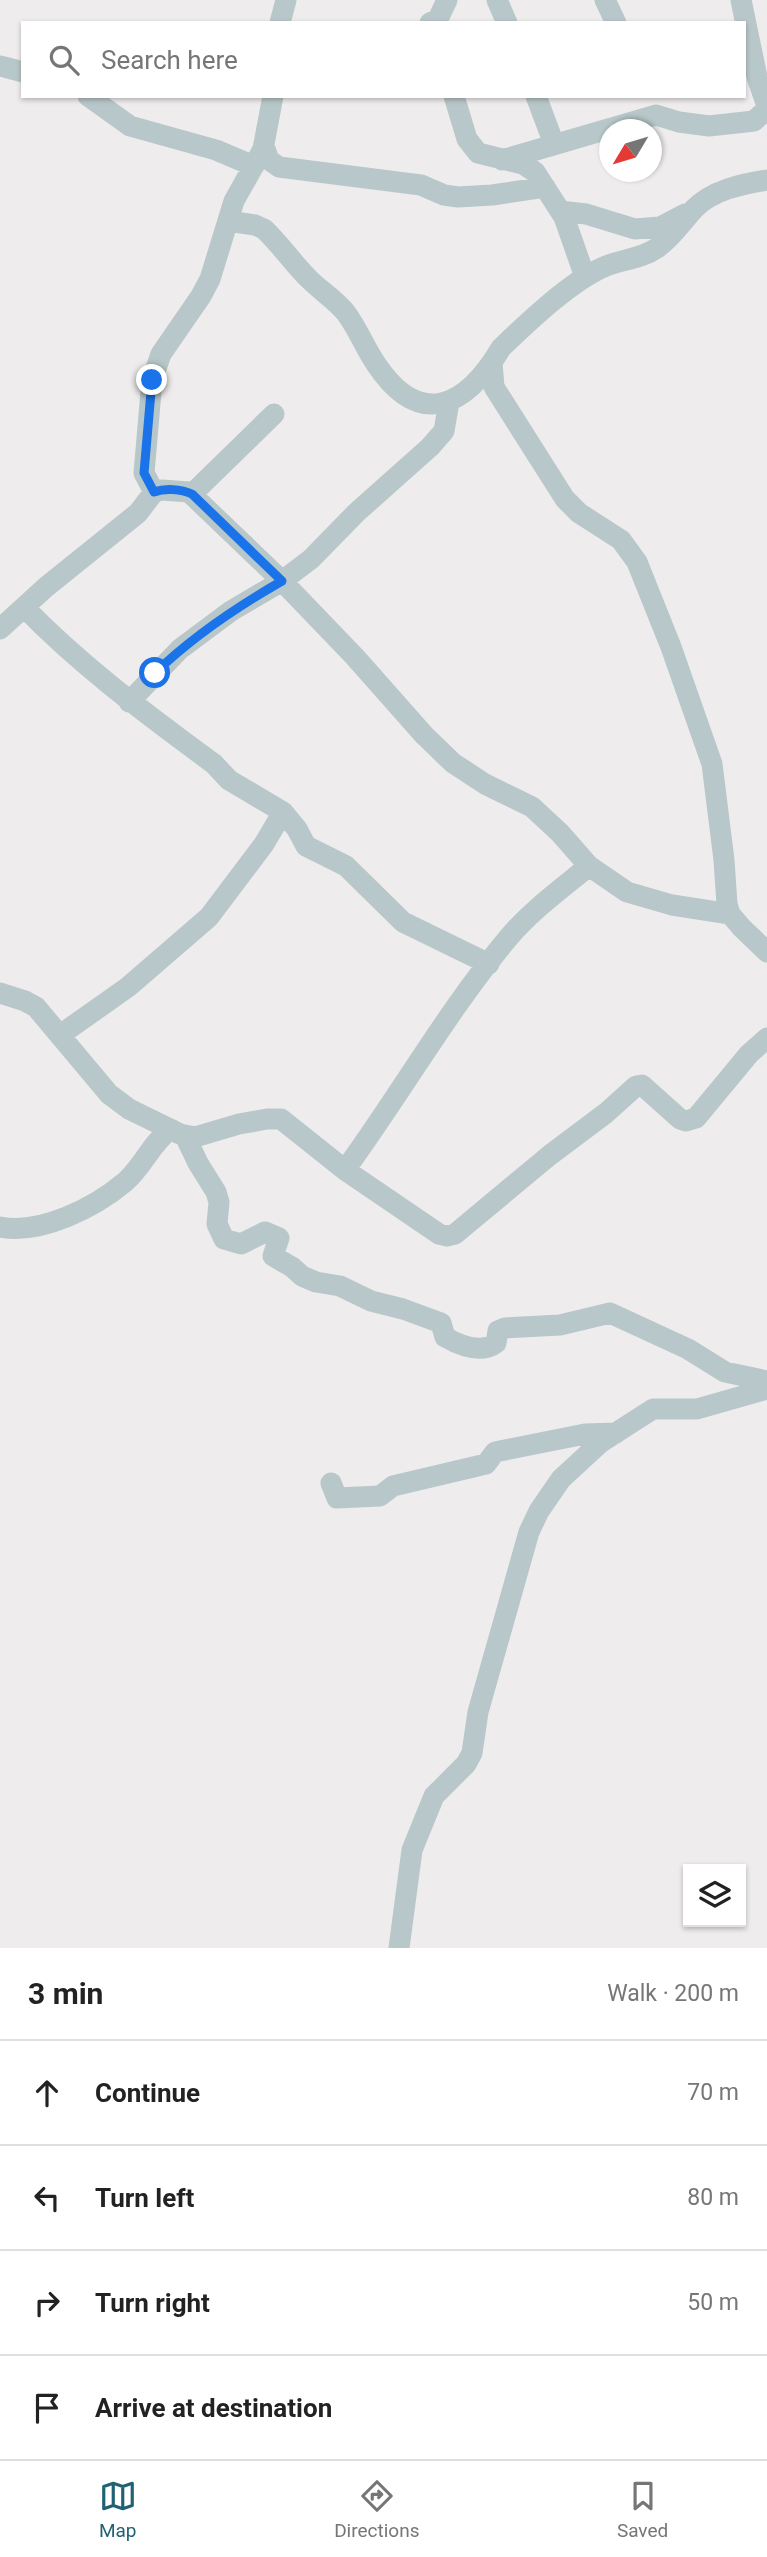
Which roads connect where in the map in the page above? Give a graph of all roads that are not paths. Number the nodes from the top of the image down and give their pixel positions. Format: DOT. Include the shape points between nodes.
graph roads {
  1 [pos="286,0"];
  2 [pos="447,0"];
  3 [pos="497,0"];
  4 [pos="605,0"];
  5 [pos="741,0"];
  6 [pos="281,21"];
  7 [pos="434,21"];
  8 [pos="506,21"];
  9 [pos="616,21"];
  10 [pos="758,36"];
  11 [pos="0,66"];
  12 [pos="21,71"];
  13 [pos="91,98"];
  14 [pos="273,98"];
  15 [pos="455,98"];
  16 [pos="537,98"];
  17 [pos="654,106"];
  18 [pos="767,108"];
  19 [pos="554,144"];
  20 [pos="264,146"];
  21 [pos="502,160"];
  22 [pos="254,166"];
  23 [pos="767,180"];
  24 [pos="545,187"];
  25 [pos="693,210"];
  26 [pos="560,211"];
  27 [pos="228,221"];
  28 [pos="585,277"];
  29 [pos="492,362"];
  30 [pos="449,402"];
  31 [pos="274,414"];
  32 [pos="154,492"];
  33 [pos="192,494"];
  34 [pos="282,581"];
  35 [pos="24,607"];
  36 [pos="0,629"];
  37 [pos="129,702"];
  38 [pos="283,812"];
  39 [pos="589,866"];
  40 [pos="730,914"];
  41 [pos="767,952"];
  42 [pos="489,964"];
  43 [pos="0,993"];
  44 [pos="60,1035"];
  45 [pos="767,1038"];
  46 [pos="178,1133"];
  47 [pos="345,1170"];
  48 [pos="0,1227"];
  49 [pos="767,1381"];
  50 [pos="767,1389"];
  51 [pos="616,1433"];
  52 [pos="331,1483"];
  53 [pos="399,1948"];
  1 -- 6 [label="street"];
  2 -- 7 [label="street"];
  3 -- 8 [label="street"];
  4 -- 9 [label="street"];
  5 -- 10 [label="street"];
  10 -- 18 [label="street"];
  11 -- 12 [label="street"];
  13 -- 22 [label="street" via="130,126 216,150"];
  14 -- 20 [label="street"];
  15 -- 21 [label="street" via="472,148"];
  16 -- 19 [label="street"];
  17 -- 18 [label="street" via="679,122 709,126 754,121"];
  17 -- 19 [label="street"];
  19 -- 21 [label="street"];
  20 -- 22 [label="street"];
  20 -- 24 [label="street" via="269,160 279,167 421,185 449,196"];
  21 -- 24 [label="street" via="530,167"];
  22 -- 27 [label="street" via="236,195"];
  23 -- 25 [label="street" via="720,192"];
  24 -- 26 [label="street"];
  25 -- 26 [label="street" via="660,227 635,229"];
  25 -- 28 [label="street" via="648,254 607,265"];
  26 -- 28 [label="street"];
  27 -- 30 [label="street" via="255,225 271,235 309,280 342,308 395,388 415,400"];
  27 -- 32 [label="street" via="206,288 161,354 152,380 144,473"];
  28 -- 29 [label="street" via="518,331"];
  29 -- 30 [label="street" via="473,387"];
  29 -- 40 [label="street" via="494,387 565,499 621,540 637,562 712,764"];
  30 -- 34 [label="street" via="444,431 430,447"];
  31 -- 33 [label="street"];
  32 -- 33 [label="street"];
  32 -- 35 [label="street" via="138,513"];
  33 -- 34 [label="street"];
  34 -- 37 [label="street" via="180,649"];
  34 -- 39 [label="street" via="453,763 532,807"];
  35 -- 36 [label="street"];
  35 -- 37 [label="street"];
  37 -- 38 [label="street" via="229,780"];
  38 -- 42 [label="street" via="306,846 346,866 403,922"];
  38 -- 44 [label="street" via="209,917 128,986"];
  39 -- 40 [label="street" via="627,891 672,905"];
  39 -- 42 [label="street" via="529,917"];
  40 -- 41 [label="street"];
  42 -- 47 [label="street"];
  43 -- 44 [label="street" via="36,1007"];
  44 -- 46 [label="street" via="129,1110"];
  45 -- 47 [label="street" via="696,1118 680,1119 642,1085 636,1086 455,1234 439,1234"];
  46 -- 47 [label="street" via="201,1137 239,1124 281,1119"];
  46 -- 48 [label="street" via="158,1138 126,1181 71,1216 15,1230"];
  46 -- 49 [label="street" via="216,1192 217,1224 224,1239 241,1244 265,1232 279,1238 273,1256 302,1276 441,1323 445,1337 452,1341 487,1348 505,1328 575,1323 610,1313 688,1349 725,1372"];
  50 -- 51 [label="street" via="697,1409 653,1409"];
  51 -- 52 [label="street" via="584,1434 495,1452 486,1464 393,1486 380,1496 337,1498"];
  51 -- 53 [label="street" via="561,1479 534,1518 478,1712 472,1753 433,1796 412,1850"];
}
